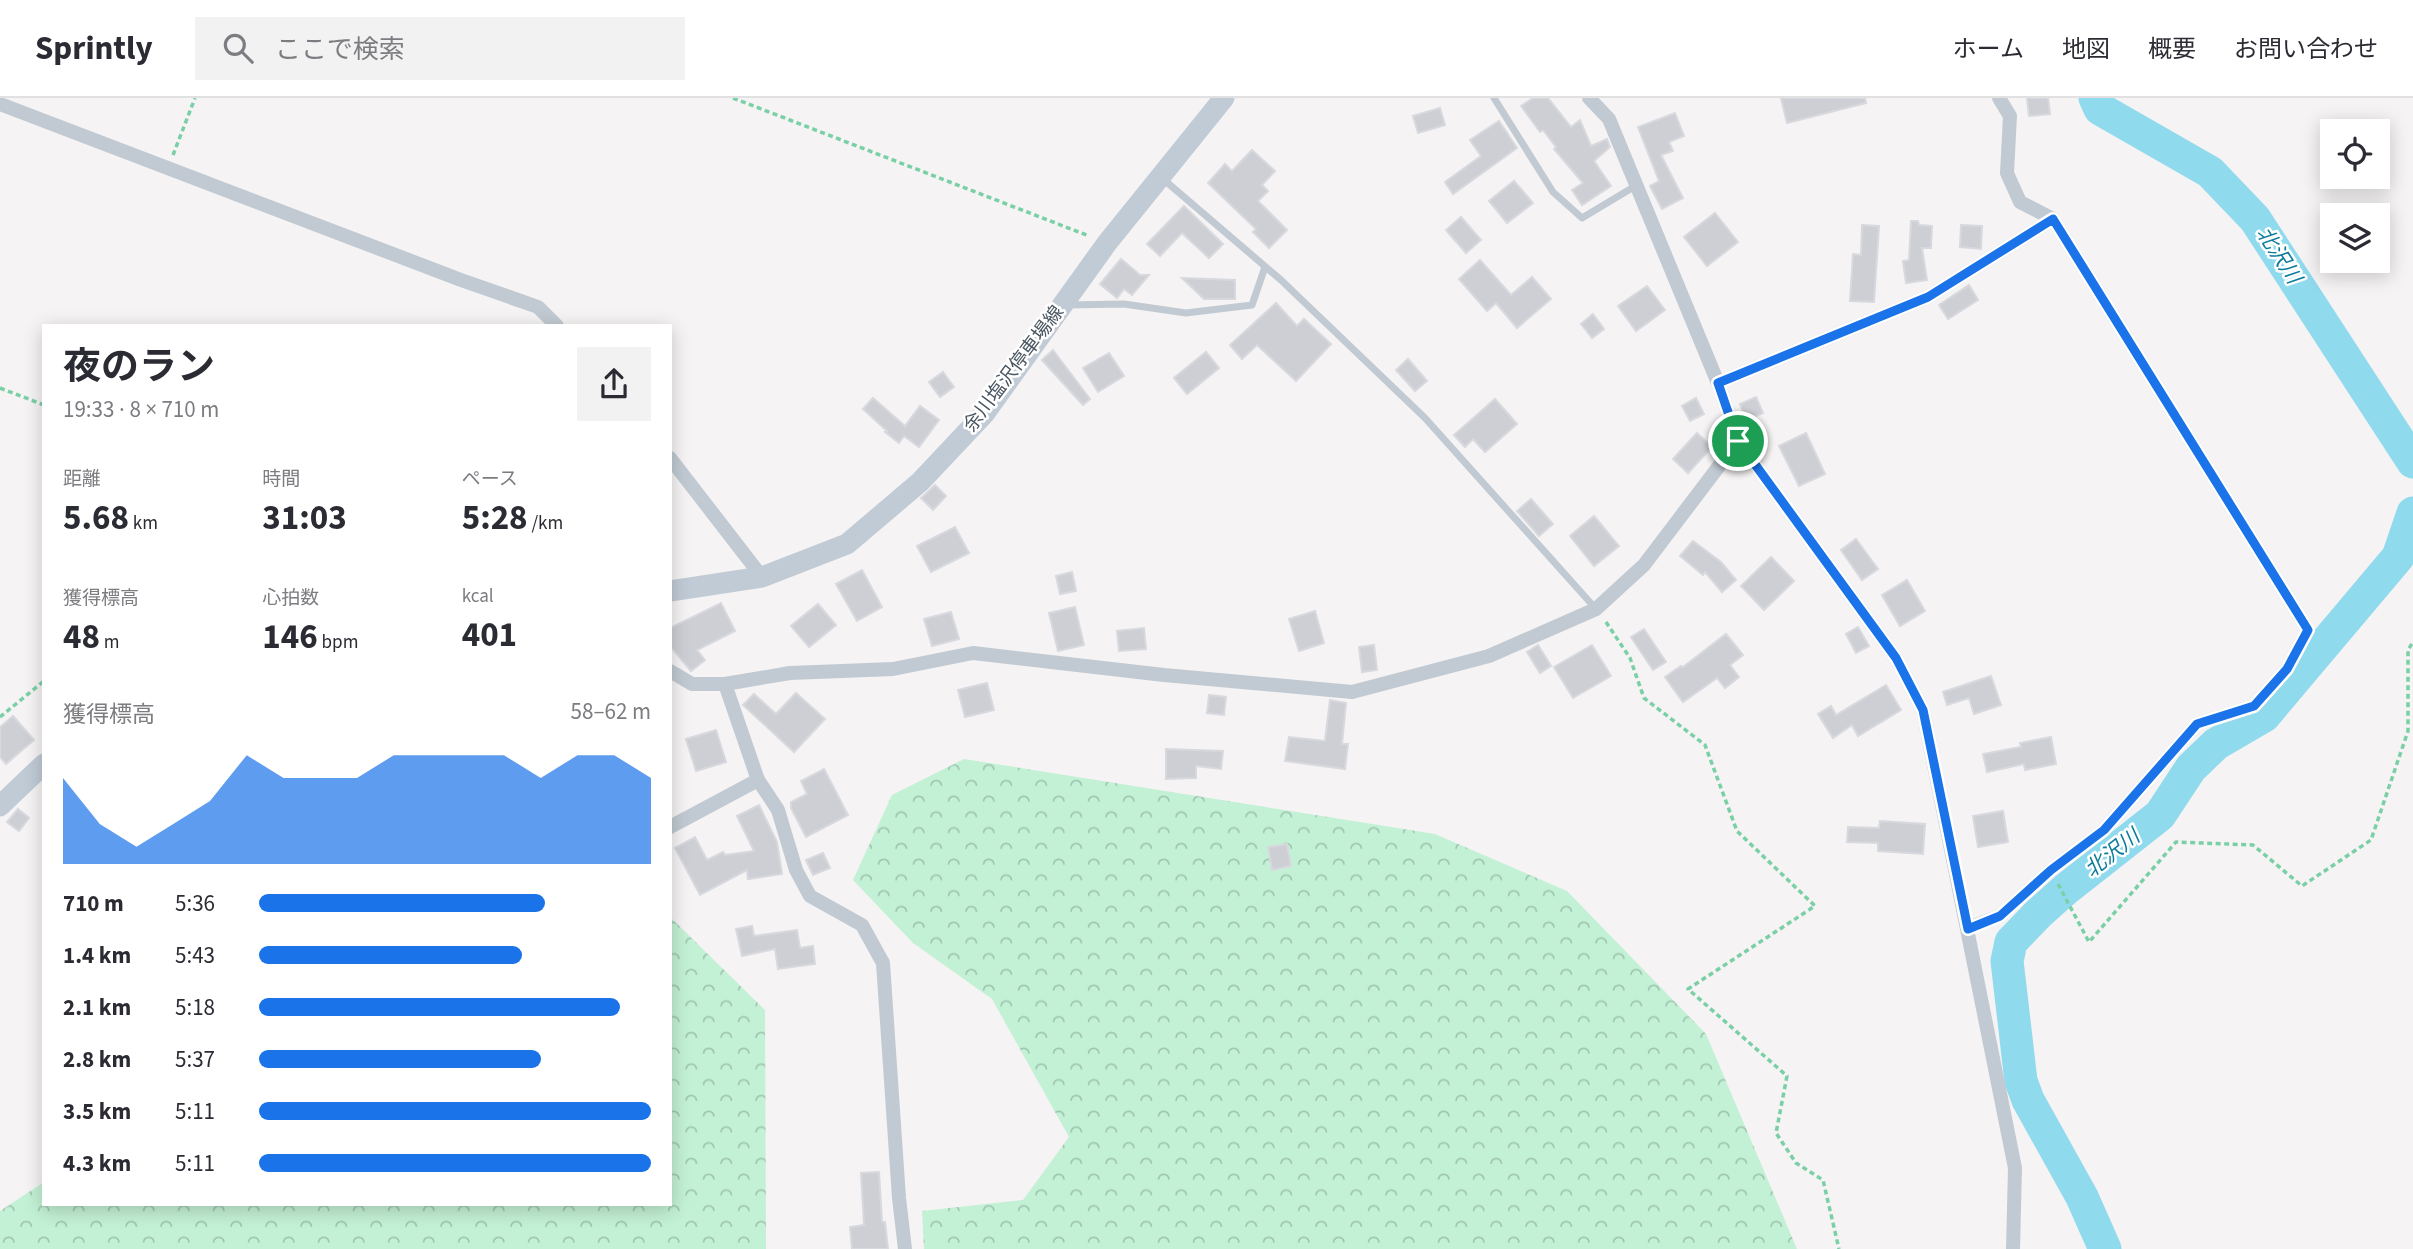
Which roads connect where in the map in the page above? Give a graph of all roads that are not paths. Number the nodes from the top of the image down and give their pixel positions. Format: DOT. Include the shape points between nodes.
graph roads {
  1 [pos="1224,98"];
  2 [pos="1494,98"];
  3 [pos="1589,98"];
  4 [pos="1999,98"];
  5 [pos="0,104"];
  6 [pos="1160,177"];
  7 [pos="1637,185"];
  8 [pos="2053,219"];
  9 [pos="1265,267"];
  10 [pos="1063,305"];
  11 [pos="555,324"];
  12 [pos="1718,383"];
  13 [pos="1738,441"];
  14 [pos="672,461"];
  15 [pos="762,577"];
  16 [pos="672,592"];
  17 [pos="1597,609"];
  18 [pos="672,672"];
  19 [pos="725,684"];
  20 [pos="42,766"];
  21 [pos="758,780"];
  22 [pos="0,806"];
  23 [pos="672,826"];
  24 [pos="1968,929"];
  25 [pos="905,1249"];
  26 [pos="2013,1249"];
  1 -- 6 [label="main road, 余川塩沢停車場線"];
  2 -- 7 [label="lane" via="1553,191 1582,218"];
  3 -- 7 [label="street" via="1609,119"];
  4 -- 8 [label="street" via="2010,116 2007,173 2020,202"];
  5 -- 11 [label="street" via="538,307"];
  6 -- 9 [label="lane"];
  6 -- 10 [label="main road, 余川塩沢停車場線"];
  7 -- 12 [label="street"];
  8 -- 12 [label="street" via="1928,297"];
  8 -- 24 [label="street" via="2308,630 2287,669 2254,706 2197,724 2104,830 2000,916"];
  9 -- 10 [label="lane" via="1252,305 1186,313 1124,304"];
  9 -- 17 [label="lane" via="1425,418"];
  10 -- 15 [label="main road, 余川塩沢停車場線" via="985,413 920,482 847,544"];
  12 -- 13 [label="street"];
  13 -- 17 [label="street" via="1644,565"];
  13 -- 24 [label="street" via="1896,658 1923,710"];
  14 -- 15 [label="street"];
  15 -- 16 [label="main road, 余川塩沢停車場線"];
  17 -- 19 [label="street" via="1489,656 1352,692 973,653 893,669 790,673"];
  18 -- 19 [label="street" via="692,684"];
  19 -- 21 [label="street"];
  20 -- 22 [label="main road"];
  21 -- 23 [label="street"];
  21 -- 25 [label="street" via="778,810 796,870 810,896 862,925 883,962"];
  24 -- 26 [label="street" via="2015,1168"];
}
